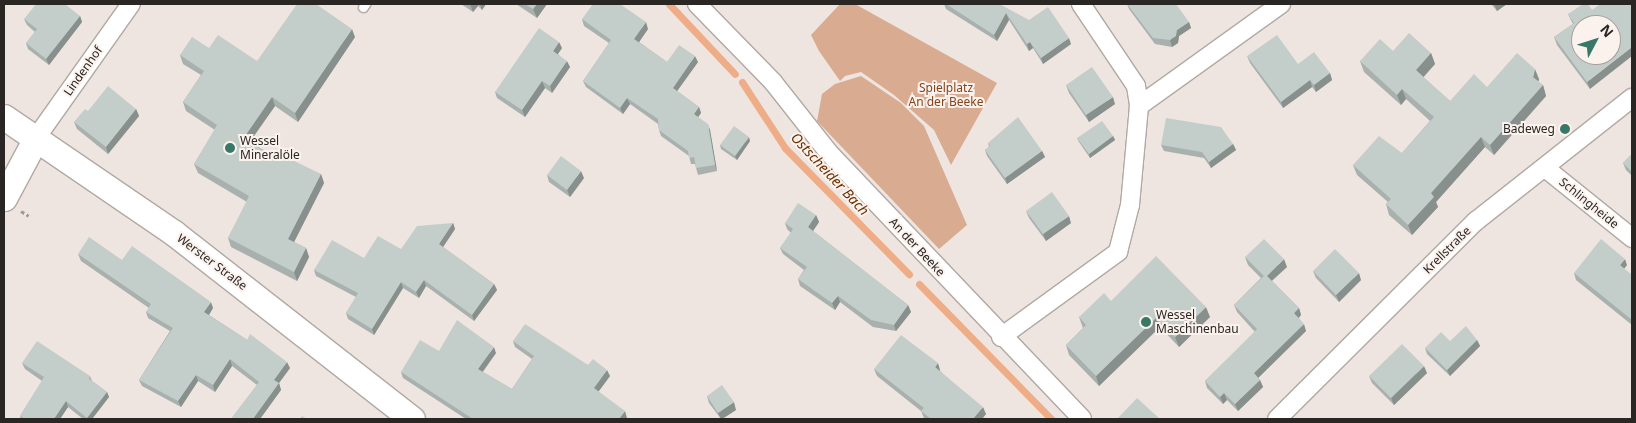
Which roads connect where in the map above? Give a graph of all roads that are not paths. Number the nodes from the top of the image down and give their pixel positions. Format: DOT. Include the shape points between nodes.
graph roads {
  1 [pos="131,4"];
  2 [pos="697,4"];
  3 [pos="1082,4"];
  4 [pos="1281,4"];
  5 [pos="1632,98"];
  6 [pos="1139,106"];
  7 [pos="4,117"];
  8 [pos="36,138"];
  9 [pos="1545,168"];
  10 [pos="4,198"];
  11 [pos="1632,238"];
  12 [pos="1001,338"];
  13 [pos="412,419"];
  14 [pos="1082,419"];
  15 [pos="1277,419"];
  1 -- 8 [label="street, Lindenhof"];
  2 -- 12 [label="street, An der Beeke" via="773,82 828,153"];
  3 -- 6 [label="street" via="1136,86"];
  4 -- 6 [label="street"];
  5 -- 9 [label="street, Krellstraße"];
  6 -- 12 [label="street" via="1130,205 1118,252"];
  7 -- 8 [label="main road, Werster Straße"];
  8 -- 10 [label="main road"];
  8 -- 13 [label="main road, Werster Straße" via="229,274"];
  9 -- 11 [label="street, Schlingheide"];
  9 -- 15 [label="street, Krellstraße" via="1476,221"];
  12 -- 14 [label="street, An der Beeke"];
}
